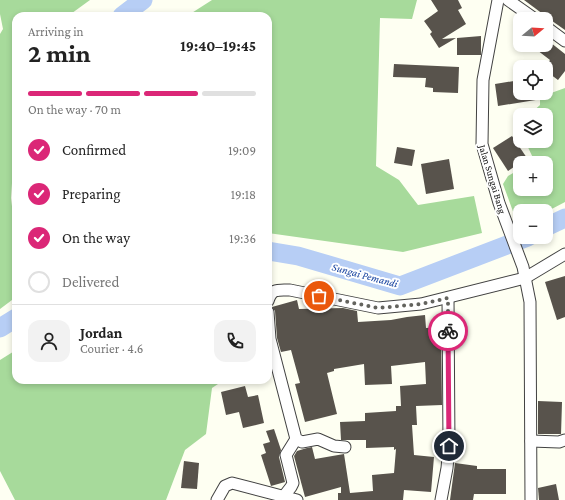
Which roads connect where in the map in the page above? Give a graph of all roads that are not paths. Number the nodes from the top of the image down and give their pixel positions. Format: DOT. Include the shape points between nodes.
graph roads {
  1 [pos="498,0"];
  2 [pos="508,0"];
  3 [pos="525,12"];
  4 [pos="553,32"];
  5 [pos="565,41"];
  6 [pos="565,254"];
  7 [pos="524,273"];
  8 [pos="272,293"];
  9 [pos="448,298"];
  10 [pos="272,347"];
  11 [pos="296,439"];
  12 [pos="565,440"];
  13 [pos="531,441"];
  14 [pos="345,447"];
  15 [pos="284,496"];
  16 [pos="217,500"];
  17 [pos="297,500"];
  18 [pos="441,500"];
  19 [pos="531,500"];
  1 -- 7 [label="street, Jalan Sungai Bang" via="483,80 482,144 499,203"];
  2 -- 3 [label="street"];
  4 -- 5 [label="street"];
  6 -- 7 [label="street"];
  7 -- 9 [label="street"];
  7 -- 13 [label="street, Jalan Sungai Bang" via="530,302"];
  8 -- 9 [label="street" via="276,290 290,290 378,308 421,304"];
  9 -- 18 [label="street" via="449,446"];
  10 -- 11 [label="street"];
  11 -- 14 [label="street" via="302,442 318,439 334,446"];
  11 -- 15 [label="street" via="286,455 293,483"];
  12 -- 13 [label="street"];
  13 -- 19 [label="street, Jalan Sungai Bang"];
  15 -- 16 [label="street" via="232,483 225,486"];
  15 -- 17 [label="street"];
}
